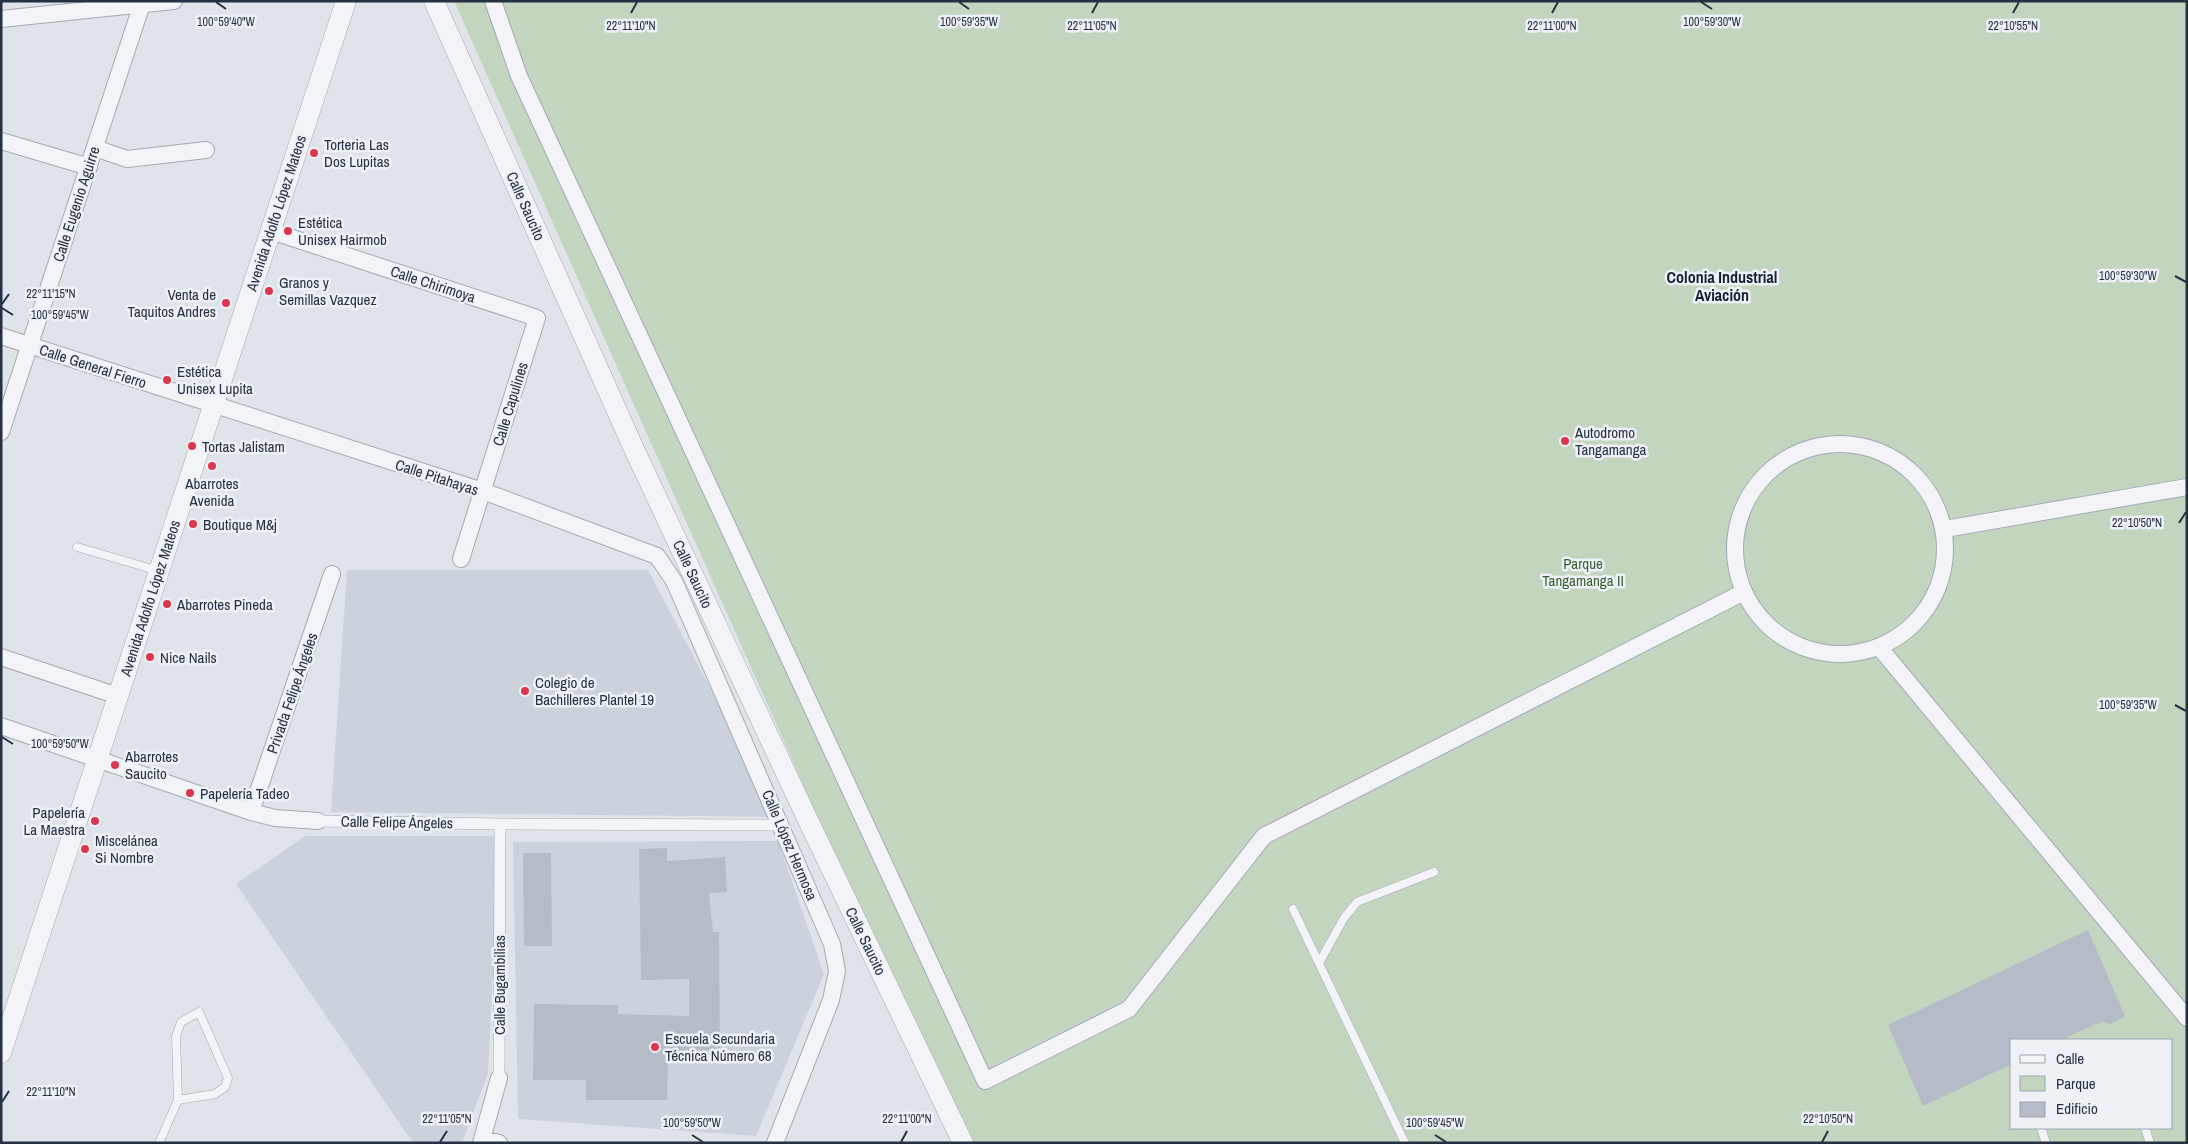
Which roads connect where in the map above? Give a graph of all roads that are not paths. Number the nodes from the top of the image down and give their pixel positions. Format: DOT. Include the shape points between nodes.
graph roads {
  1 [pos="174,1"];
  2 [pos="346,1"];
  3 [pos="434,1"];
  4 [pos="493,1"];
  5 [pos="113,4"];
  6 [pos="142,4"];
  7 [pos="1,19"];
  8 [pos="1,141"];
  9 [pos="95,148"];
  10 [pos="206,150"];
  11 [pos="89,167"];
  12 [pos="271,231"];
  13 [pos="537,318"];
  14 [pos="1,336"];
  15 [pos="30,345"];
  16 [pos="213,406"];
  17 [pos="1,432"];
  18 [pos="2187,487"];
  19 [pos="483,491"];
  20 [pos="1945,529"];
  21 [pos="77,547"];
  22 [pos="657,556"];
  23 [pos="461,559"];
  24 [pos="159,571"];
  25 [pos="332,574"];
  26 [pos="1744,592"];
  27 [pos="1879,647"];
  28 [pos="1,657"];
  29 [pos="118,696"];
  30 [pos="1,726"];
  31 [pos="99,758"];
  32 [pos="251,812"];
  33 [pos="806,816"];
  34 [pos="318,820"];
  35 [pos="500,824"];
  36 [pos="782,825"];
  37 [pos="1434,872"];
  38 [pos="1293,909"];
  39 [pos="1319,963"];
  40 [pos="2187,1018"];
  41 [pos="1,1053"];
  42 [pos="499,1078"];
  43 [pos="178,1100"];
  44 [pos="2041,1129"];
  45 [pos="2145,1129"];
  46 [pos="482,1141"];
  47 [pos="159,1143"];
  48 [pos="499,1143"];
  49 [pos="775,1143"];
  50 [pos="963,1143"];
  51 [pos="1405,1143"];
  52 [pos="2046,1143"];
  53 [pos="2150,1143"];
  1 -- 6 [label="street"];
  2 -- 12 [label="street, Avenida Adolfo López Mateos"];
  3 -- 33 [label="street, Calle Saucito" via="634,449"];
  4 -- 26 [label="street" via="523,85 985,1081 1128,1009 1264,836"];
  5 -- 6 [label="street"];
  5 -- 7 [label="street"];
  6 -- 9 [label="street, Calle Eugenio Aguirre"];
  8 -- 11 [label="street"];
  9 -- 10 [label="street" via="127,159"];
  9 -- 11 [label="street, Calle Eugenio Aguirre"];
  11 -- 15 [label="street, Calle Eugenio Aguirre"];
  12 -- 13 [label="street, Calle Chirimoya"];
  12 -- 16 [label="street, Avenida Adolfo López Mateos"];
  13 -- 19 [label="street, Calle Capulines"];
  14 -- 15 [label="street, Calle General Fierro"];
  15 -- 16 [label="street, Calle General Fierro"];
  15 -- 17 [label="street, Calle Eugenio Aguirre"];
  16 -- 19 [label="street, Calle Pitahayas"];
  16 -- 24 [label="street, Avenida Adolfo López Mateos"];
  18 -- 20 [label="street"];
  19 -- 22 [label="street, Calle Pitahayas"];
  19 -- 23 [label="street, Calle Capulines"];
  20 -- 26 [label="street" via="1930,492 1911,469 1886,453 1857,444 1827,443 1795,453 1767,472 1747,499 1736,531 1735,564"];
  20 -- 27 [label="street" via="1946,550 1941,581 1927,608 1906,632"];
  21 -- 24 [label="lane"];
  22 -- 36 [label="street, Calle López Hermosa" via="674,581"];
  24 -- 29 [label="street, Avenida Adolfo López Mateos"];
  25 -- 32 [label="street, Privada Felipe Ángeles"];
  26 -- 27 [label="street" via="1759,617 1780,636 1805,649 1833,654"];
  27 -- 40 [label="street"];
  28 -- 29 [label="street"];
  29 -- 31 [label="street, Avenida Adolfo López Mateos"];
  30 -- 31 [label="street, Calle Felipe Ángeles"];
  31 -- 32 [label="street, Calle Felipe Ángeles"];
  31 -- 41 [label="street, Avenida Adolfo López Mateos"];
  32 -- 34 [label="street, Calle Felipe Ángeles" via="275,818"];
  33 -- 36 [label="street, Calle Felipe Ángeles"];
  33 -- 50 [label="street, Calle Saucito"];
  34 -- 35 [label="street, Calle Felipe Ángeles"];
  35 -- 36 [label="street, Calle Felipe Ángeles"];
  35 -- 42 [label="street, Calle Bugambilias"];
  36 -- 49 [label="street, Calle López Hermosa" via="832,944 837,971 831,1000"];
  37 -- 39 [label="lane" via="1358,902 1344,918"];
  38 -- 39 [label="lane"];
  39 -- 51 [label="lane"];
  42 -- 46 [label="street, Calle Bugambilias"];
  43 -- 43 [label="lane" via="176,1036 180,1022 199,1012 228,1078 226,1087 215,1094"];
  43 -- 47 [label="lane"];
  44 -- 52 [label="lane"];
  45 -- 53 [label="lane"];
  46 -- 48 [label="street"];
}
